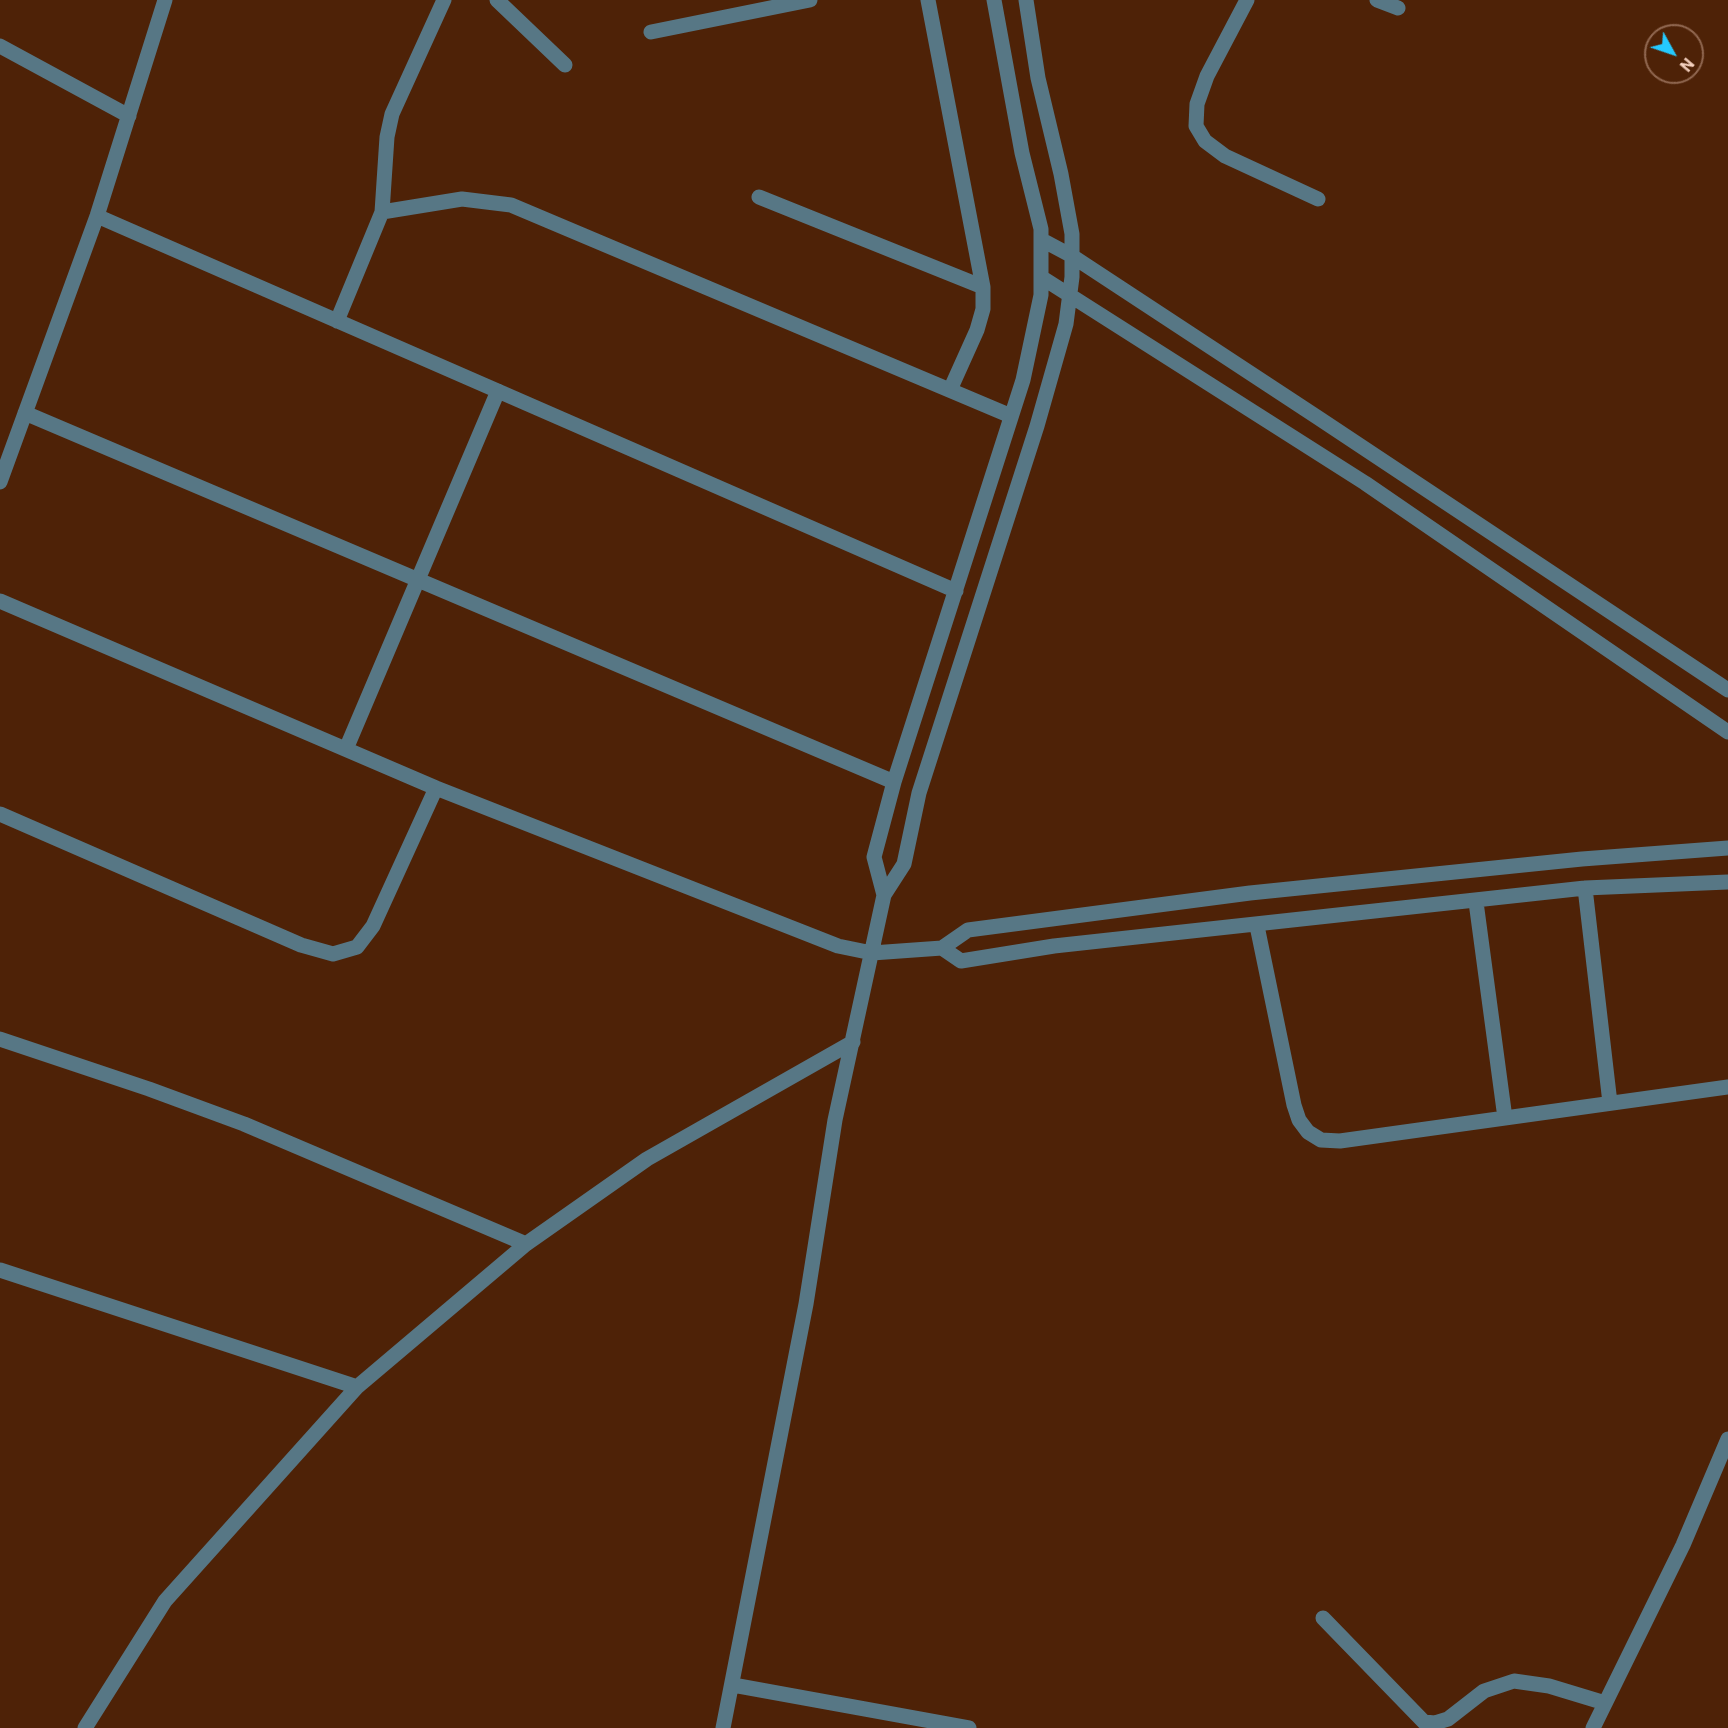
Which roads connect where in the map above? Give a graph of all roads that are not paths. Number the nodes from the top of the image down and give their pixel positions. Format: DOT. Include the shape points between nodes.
graph roads {
  1 [pos="165,0"];
  2 [pos="444,0"];
  3 [pos="497,0"];
  4 [pos="810,0"];
  5 [pos="928,0"];
  6 [pos="994,0"];
  7 [pos="1026,0"];
  8 [pos="1246,0"];
  9 [pos="1377,0"];
  10 [pos="1398,8"];
  11 [pos="651,32"];
  12 [pos="0,46"];
  13 [pos="565,65"];
  14 [pos="129,116"];
  15 [pos="759,197"];
  16 [pos="1318,199"];
  17 [pos="382,212"];
  18 [pos="98,216"];
  19 [pos="1042,240"];
  20 [pos="1072,256"];
  21 [pos="1041,277"];
  22 [pos="983,287"];
  23 [pos="1070,293"];
  24 [pos="337,321"];
  25 [pos="950,390"];
  26 [pos="498,391"];
  27 [pos="25,413"];
  28 [pos="1011,416"];
  29 [pos="0,482"];
  30 [pos="418,580"];
  31 [pos="956,591"];
  32 [pos="0,601"];
  33 [pos="1728,690"];
  34 [pos="1728,732"];
  35 [pos="346,749"];
  36 [pos="894,782"];
  37 [pos="436,788"];
  38 [pos="0,814"];
  39 [pos="1728,848"];
  40 [pos="1728,882"];
  41 [pos="1585,888"];
  42 [pos="884,895"];
  43 [pos="1476,902"];
  44 [pos="1257,926"];
  45 [pos="942,948"];
  46 [pos="872,953"];
  47 [pos="0,1039"];
  48 [pos="853,1042"];
  49 [pos="1728,1087"];
  50 [pos="1610,1103"];
  51 [pos="1505,1118"];
  52 [pos="526,1244"];
  53 [pos="0,1270"];
  54 [pos="357,1387"];
  55 [pos="1728,1439"];
  56 [pos="1323,1618"];
  57 [pos="733,1685"];
  58 [pos="1605,1703"];
  59 [pos="85,1728"];
  60 [pos="723,1728"];
  61 [pos="969,1728"];
  62 [pos="1593,1728"];
  1 -- 14 [label="street"];
  2 -- 17 [label="street" via="392,114"];
  3 -- 13 [label="street"];
  4 -- 11 [label="street"];
  5 -- 22 [label="street"];
  6 -- 19 [label="street"];
  7 -- 20 [label="street" via="1038,78 1062,174"];
  8 -- 16 [label="street" via="1207,76 1197,104 1196,126 1205,141 1225,156"];
  9 -- 10 [label="street"];
  12 -- 14 [label="street"];
  14 -- 18 [label="street"];
  15 -- 22 [label="street"];
  17 -- 24 [label="street"];
  17 -- 25 [label="street" via="462,199 511,205"];
  18 -- 24 [label="street"];
  18 -- 27 [label="street"];
  19 -- 20 [label="street"];
  19 -- 21 [label="street"];
  20 -- 23 [label="street"];
  20 -- 33 [label="street"];
  21 -- 23 [label="street"];
  21 -- 28 [label="street" via="1038,317"];
  22 -- 25 [label="street" via="983,309 977,330"];
  23 -- 34 [label="street" via="1365,483"];
  23 -- 42 [label="street" via="1053,372 919,793 904,864"];
  24 -- 26 [label="street"];
  25 -- 28 [label="street"];
  26 -- 30 [label="street"];
  26 -- 31 [label="street"];
  27 -- 29 [label="street"];
  27 -- 30 [label="street"];
  28 -- 31 [label="street"];
  30 -- 35 [label="street"];
  30 -- 36 [label="street"];
  31 -- 36 [label="street"];
  32 -- 35 [label="street"];
  35 -- 37 [label="street"];
  36 -- 42 [label="street" via="874,857"];
  37 -- 38 [label="street" via="373,926 357,947 333,954 302,945"];
  37 -- 46 [label="street" via="838,946"];
  39 -- 45 [label="street" via="1250,893 1058,917 968,930"];
  40 -- 41 [label="street"];
  41 -- 43 [label="street"];
  41 -- 50 [label="street"];
  42 -- 46 [label="street"];
  43 -- 44 [label="street"];
  43 -- 51 [label="street"];
  44 -- 45 [label="street" via="1054,946 961,962"];
  44 -- 51 [label="street" via="1294,1105 1308,1132 1321,1140 1340,1141"];
  45 -- 46 [label="street"];
  46 -- 48 [label="street"];
  47 -- 52 [label="street" via="254,1128"];
  48 -- 52 [label="street" via="647,1159"];
  48 -- 57 [label="street"];
  49 -- 50 [label="street"];
  50 -- 51 [label="street"];
  52 -- 54 [label="street"];
  53 -- 54 [label="street"];
  54 -- 59 [label="street" via="165,1601"];
  55 -- 58 [label="street" via="1683,1545"];
  56 -- 58 [label="street" via="1424,1722 1448,1719 1484,1691 1514,1681 1549,1686"];
  57 -- 60 [label="street"];
  57 -- 61 [label="street"];
  58 -- 62 [label="street"];
}
